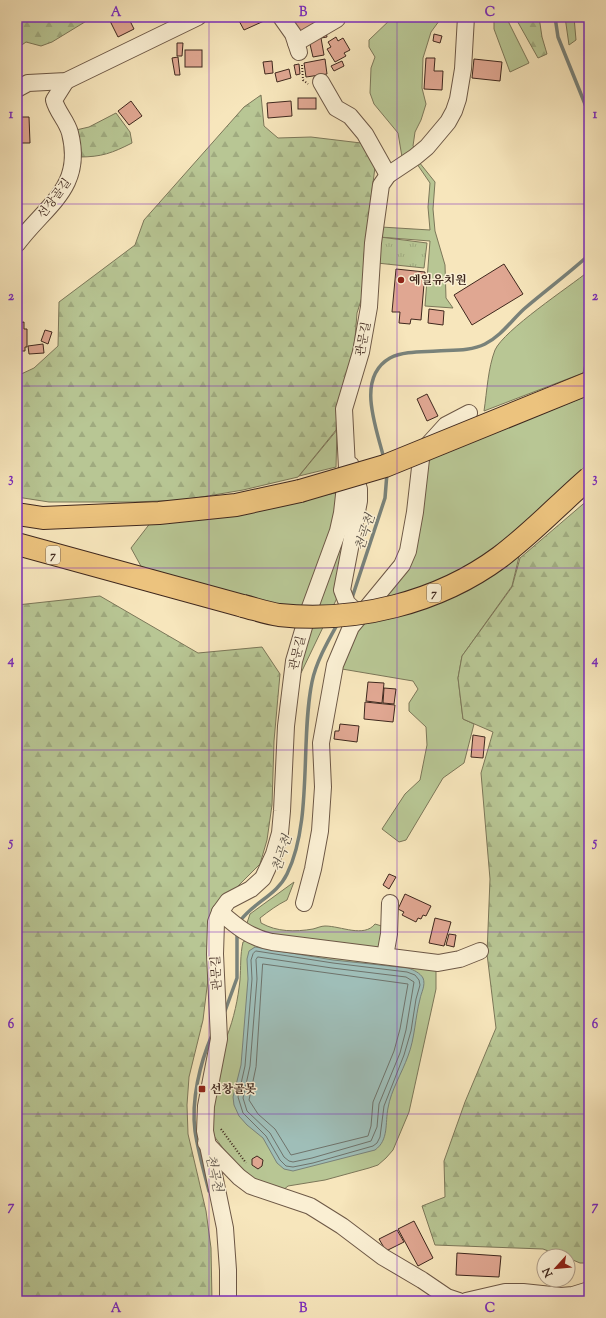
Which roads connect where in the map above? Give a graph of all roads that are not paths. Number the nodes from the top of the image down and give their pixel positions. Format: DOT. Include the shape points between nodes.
graph roads {
  1 [pos="198,17"];
  2 [pos="281,17"];
  3 [pos="466,17"];
  4 [pos="337,19"];
  5 [pos="66,81"];
  6 [pos="321,82"];
  7 [pos="17,89"];
  8 [pos="388,175"];
  9 [pos="17,244"];
  10 [pos="589,383"];
  11 [pos="469,413"];
  12 [pos="346,452"];
  13 [pos="589,478"];
  14 [pos="17,514"];
  15 [pos="17,544"];
  16 [pos="353,608"];
  17 [pos="304,903"];
  18 [pos="390,903"];
  19 [pos="220,912"];
  20 [pos="480,951"];
  21 [pos="385,956"];
  22 [pos="206,1143"];
  23 [pos="589,1290"];
  24 [pos="228,1301"];
  25 [pos="459,1301"];
  26 [pos="466,1301"];
  1 -- 5 [label="street"];
  2 -- 4 [label="street" via="289,27 298,47"];
  3 -- 8 [label="street" via="463,69 454,111 444,127 421,152"];
  5 -- 7 [label="street" via="28,83"];
  5 -- 9 [label="street, 선장골길" via="54,100 69,127 74,159 71,174 55,199"];
  6 -- 8 [label="street" via="336,108 350,116 365,134"];
  8 -- 12 [label="street, 관문길" via="381,185 373,243 371,286 362,344 344,409"];
  10 -- 14 [label="highway, bridge" via="385,466 300,491 236,505 159,513 43,518"];
  11 -- 16 [label="street" via="446,424 426,447 421,459 408,551 402,565"];
  12 -- 16 [label="street" via="356,479 359,501 342,590"];
  12 -- 19 [label="street, 관문길" via="342,513 338,531 309,610 294,661 286,726 280,833 268,869 258,884 228,901"];
  13 -- 15 [label="highway, 7, bridge" via="500,557 459,582 395,606 347,616 277,615"];
  16 -- 17 [label="street" via="347,636 332,678 321,743 323,787 320,831"];
  18 -- 21 [label="street"];
  19 -- 21 [label="street" via="247,934 262,940"];
  19 -- 22 [label="street, 관문길" via="215,934 219,1039 206,1106"];
  20 -- 21 [label="street" via="443,962 422,962"];
  22 -- 24 [label="street, 관문길" via="225,1228"];
  22 -- 25 [label="street" via="251,1186 310,1206 342,1226 383,1258 447,1297"];
  23 -- 26 [label="street" via="561,1296 505,1292"];
}
